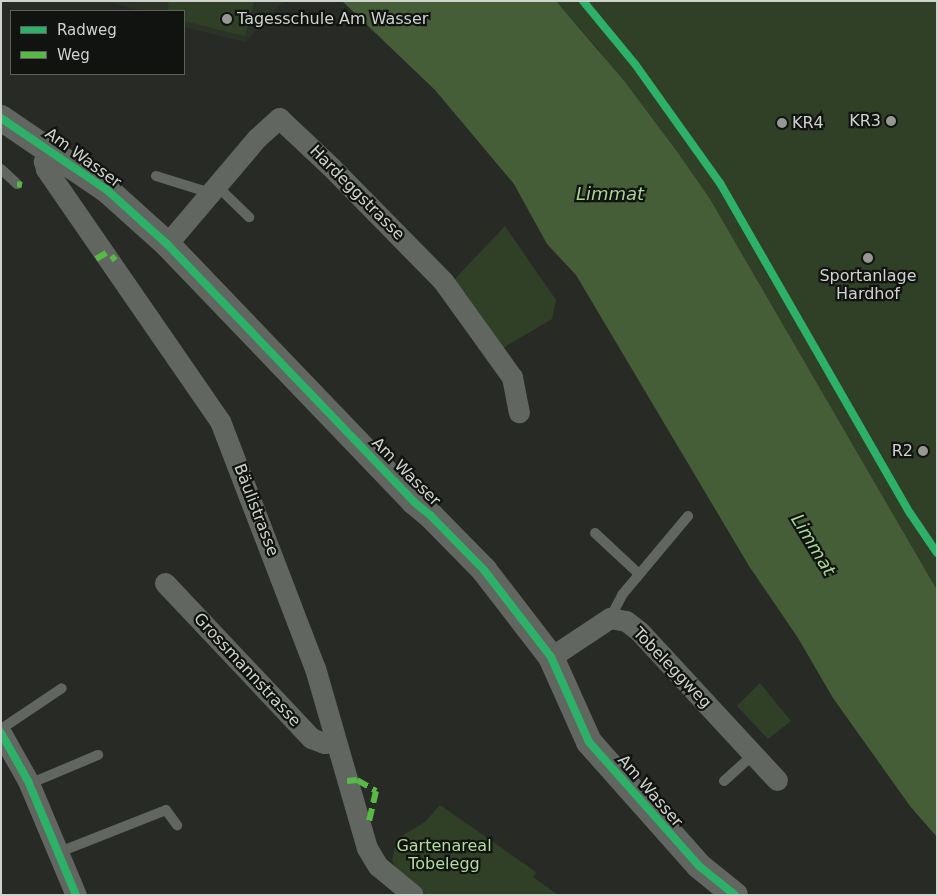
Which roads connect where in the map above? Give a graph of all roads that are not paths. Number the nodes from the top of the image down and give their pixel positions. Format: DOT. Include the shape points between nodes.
graph roads {
  1 [pos="1,118"];
  2 [pos="50,150"];
  3 [pos="1,169"];
  4 [pos="156,176"];
  5 [pos="17,184"];
  6 [pos="213,191"];
  7 [pos="249,217"];
  8 [pos="167,244"];
  9 [pos="519,412"];
  10 [pos="688,516"];
  11 [pos="595,533"];
  12 [pos="639,574"];
  13 [pos="165,583"];
  14 [pos="610,618"];
  15 [pos="551,658"];
  16 [pos="62,688"];
  17 [pos="1,729"];
  18 [pos="1,733"];
  19 [pos="336,742"];
  20 [pos="754,754"];
  21 [pos="98,755"];
  22 [pos="777,780"];
  23 [pos="724,781"];
  24 [pos="29,784"];
  25 [pos="177,824"];
  26 [pos="57,852"];
  27 [pos="76,895"];
  28 [pos="413,895"];
  29 [pos="735,895"];
  1 -- 2 [label="street, Am Wasser"];
  2 -- 8 [label="street, Am Wasser" via="107,190"];
  2 -- 19 [label="street, Bäulistrasse" via="44,161 46,169 220,420 315,668"];
  3 -- 5 [label="lane"];
  4 -- 6 [label="lane"];
  6 -- 7 [label="lane"];
  6 -- 8 [label="street, Hardeggstrasse"];
  6 -- 9 [label="street, Hardeggstrasse" via="265,129 279,118 443,281 512,377"];
  8 -- 15 [label="street, Am Wasser" via="414,502 484,570"];
  10 -- 12 [label="lane"];
  11 -- 12 [label="lane"];
  12 -- 14 [label="lane" via="614,606"];
  13 -- 19 [label="street, Grossmannstrasse" via="311,738 324,743"];
  14 -- 15 [label="street"];
  14 -- 20 [label="street, Tobeleggweg" via="626,621 639,631"];
  15 -- 29 [label="street, Am Wasser" via="589,742 699,866"];
  16 -- 17 [label="lane"];
  18 -- 24 [label="street"];
  19 -- 28 [label="street, Bäulistrasse" via="367,848 378,866"];
  20 -- 22 [label="street, Tobeleggweg"];
  20 -- 23 [label="lane"];
  21 -- 24 [label="lane"];
  24 -- 26 [label="street"];
  25 -- 26 [label="lane" via="166,810"];
  26 -- 27 [label="street"];
}
